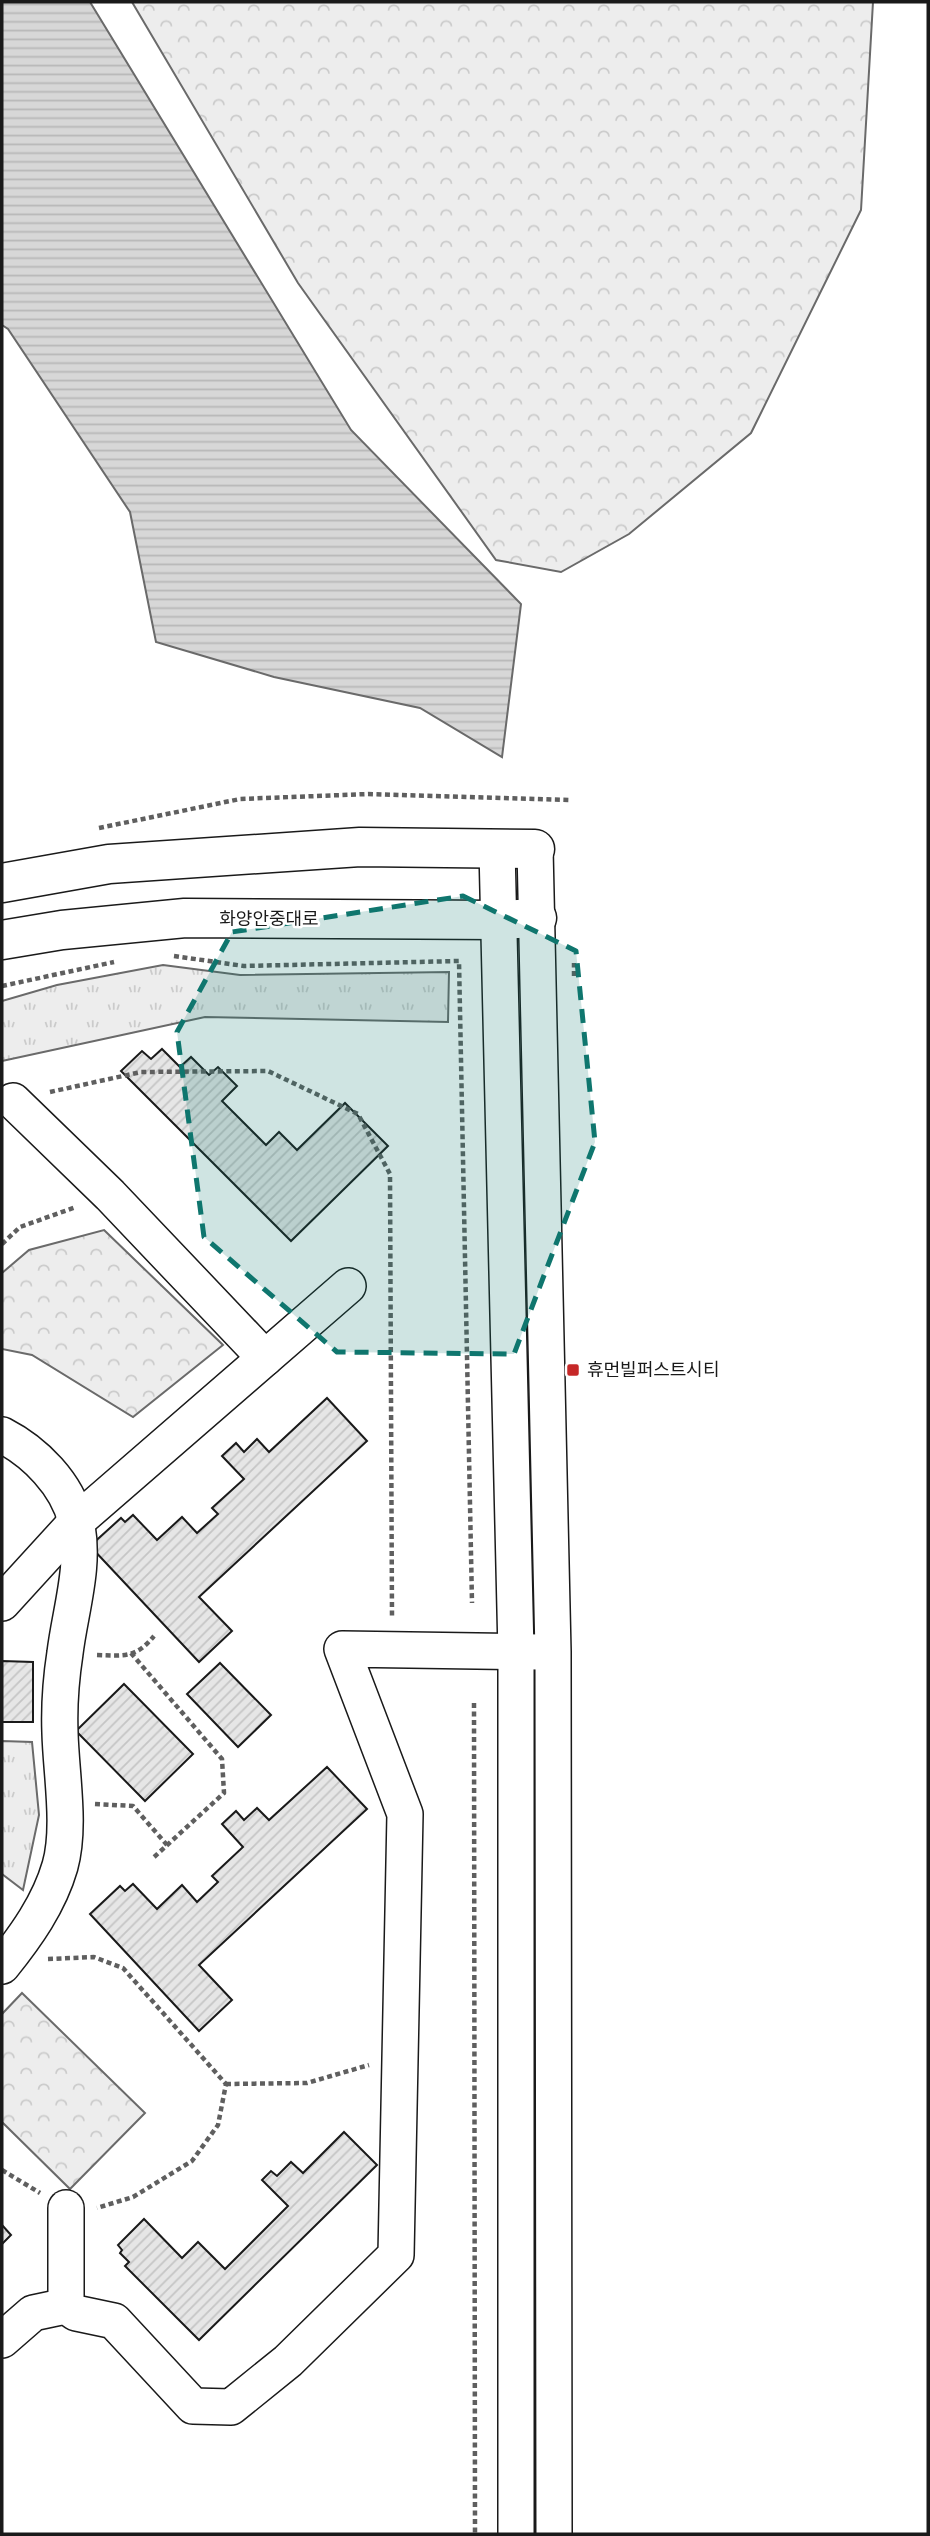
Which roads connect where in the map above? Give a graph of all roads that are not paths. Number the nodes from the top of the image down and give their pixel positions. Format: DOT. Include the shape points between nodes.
graph roads {
  1 [pos="497,849"];
  2 [pos="535,849"];
  3 [pos="2,883"];
  4 [pos="537,918"];
  5 [pos="498,920"];
  6 [pos="2,940"];
  7 [pos="13,1101"];
  8 [pos="348,1286"];
  9 [pos="265,1358"];
  10 [pos="2,1435"];
  11 [pos="76,1522"];
  12 [pos="2,1603"];
  13 [pos="516,1652"];
  14 [pos="553,1652"];
  15 [pos="2,1966"];
  16 [pos="65,2208"];
  17 [pos="66,2306"];
  18 [pos="2,2340"];
  19 [pos="516,2534"];
  20 [pos="554,2534"];
  1 -- 2 [label="main road"];
  1 -- 3 [label="main road" via="360,847 122,863"];
  1 -- 5 [label="street"];
  2 -- 4 [label="street"];
  4 -- 5 [label="main road, 화양안중대로"];
  4 -- 14 [label="street"];
  5 -- 6 [label="main road, 화양안중대로" via="185,918"];
  5 -- 13 [label="street"];
  7 -- 9 [label="street"];
  8 -- 9 [label="street"];
  9 -- 11 [label="street"];
  10 -- 11 [label="street" via="39,1462 64,1490"];
  11 -- 12 [label="street"];
  11 -- 15 [label="street" via="78,1559 60,1730 65,1819 60,1865 34,1925"];
  13 -- 14 [label="street"];
  13 -- 17 [label="street" via="342,1649 405,1814 396,2255 288,2361 231,2407 192,2406 114,2321 76,2314"];
  13 -- 19 [label="street"];
  14 -- 20 [label="street"];
  16 -- 17 [label="street"];
  17 -- 18 [label="street" via="33,2313"];
}
